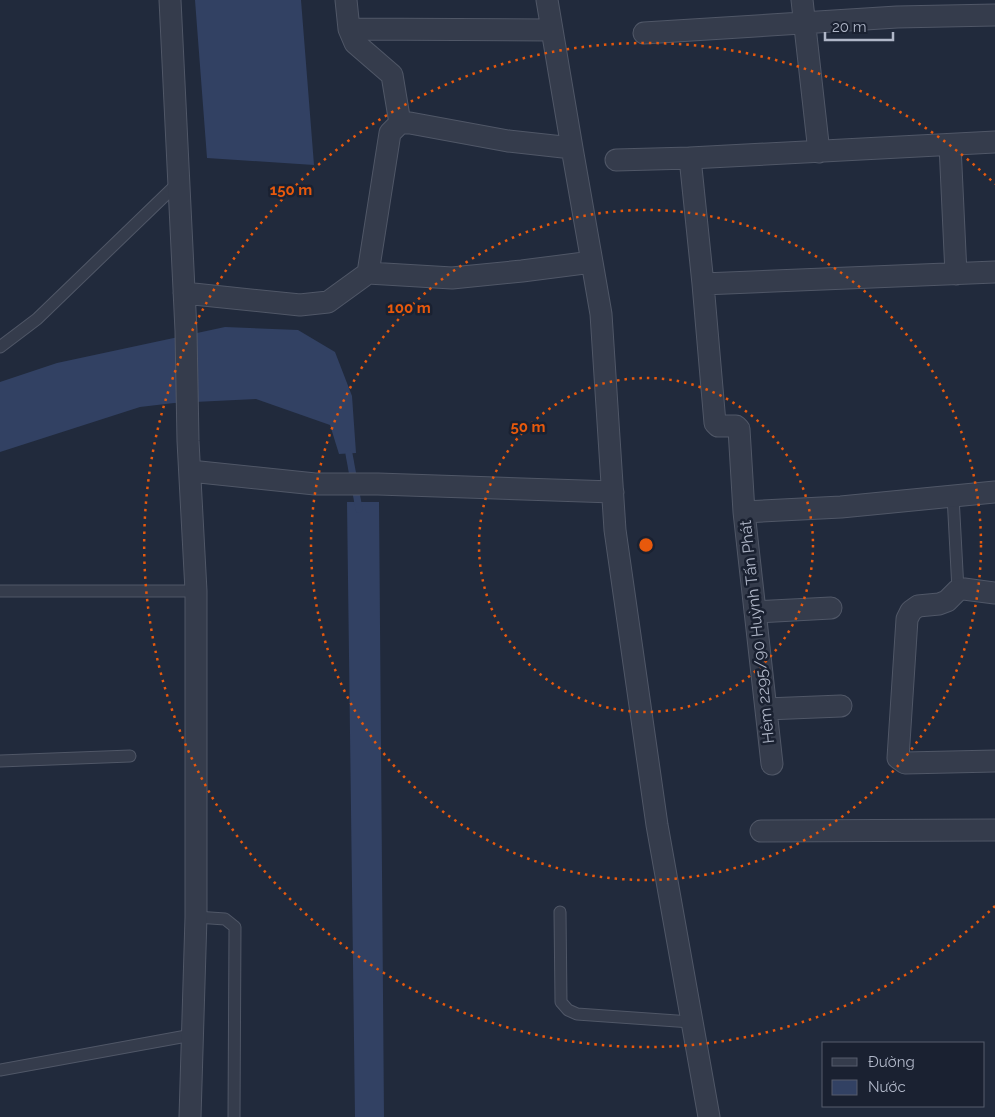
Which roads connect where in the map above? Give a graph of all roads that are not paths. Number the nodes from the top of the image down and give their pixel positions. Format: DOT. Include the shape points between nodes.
graph roads {
  1 [pos="170,0"];
  2 [pos="346,0"];
  3 [pos="547,0"];
  4 [pos="802,0"];
  5 [pos="897,8"];
  6 [pos="995,15"];
  7 [pos="803,23"];
  8 [pos="349,29"];
  9 [pos="550,30"];
  10 [pos="644,33"];
  11 [pos="400,124"];
  12 [pos="995,142"];
  13 [pos="950,145"];
  14 [pos="572,148"];
  15 [pos="819,152"];
  16 [pos="690,158"];
  17 [pos="616,160"];
  18 [pos="179,182"];
  19 [pos="592,262"];
  20 [pos="995,272"];
  21 [pos="368,273"];
  22 [pos="956,274"];
  23 [pos="703,284"];
  24 [pos="184,293"];
  25 [pos="0,347"];
  26 [pos="190,471"];
  27 [pos="613,492"];
  28 [pos="995,492"];
  29 [pos="953,496"];
  30 [pos="744,512"];
  31 [pos="958,590"];
  32 [pos="0,591"];
  33 [pos="196,591"];
  34 [pos="995,593"];
  35 [pos="831,608"];
  36 [pos="755,612"];
  37 [pos="841,706"];
  38 [pos="766,709"];
  39 [pos="130,756"];
  40 [pos="0,761"];
  41 [pos="995,761"];
  42 [pos="772,764"];
  43 [pos="995,830"];
  44 [pos="760,831"];
  45 [pos="560,912"];
  46 [pos="196,917"];
  47 [pos="691,1022"];
  48 [pos="192,1035"];
  49 [pos="0,1070"];
  50 [pos="190,1117"];
  51 [pos="234,1117"];
  52 [pos="709,1117"];
  1 -- 18 [label="street"];
  2 -- 8 [label="street"];
  3 -- 9 [label="street"];
  4 -- 7 [label="street"];
  5 -- 6 [label="street"];
  5 -- 7 [label="street"];
  7 -- 10 [label="street"];
  7 -- 15 [label="street"];
  8 -- 9 [label="street"];
  8 -- 11 [label="street" via="355,43 392,75"];
  9 -- 14 [label="street"];
  11 -- 14 [label="street"];
  11 -- 21 [label="street" via="390,133"];
  12 -- 13 [label="street"];
  13 -- 15 [label="street"];
  13 -- 22 [label="street"];
  14 -- 19 [label="street"];
  15 -- 16 [label="street"];
  16 -- 17 [label="street"];
  16 -- 23 [label="street"];
  18 -- 24 [label="street"];
  18 -- 25 [label="lane" via="37,319"];
  19 -- 21 [label="street" via="452,278"];
  19 -- 27 [label="street" via="602,314"];
  20 -- 22 [label="street"];
  21 -- 24 [label="street" via="328,302 300,305"];
  22 -- 23 [label="street"];
  23 -- 30 [label="street" via="715,422 718,426 736,426 739,429"];
  24 -- 26 [label="street"];
  26 -- 27 [label="street" via="315,484"];
  26 -- 33 [label="street"];
  27 -- 47 [label="street" via="615,530 656,815"];
  28 -- 29 [label="street, Hẻm 2295/90 Huỳnh Tấn Phát"];
  29 -- 30 [label="street, Hẻm 2295/90 Huỳnh Tấn Phát"];
  29 -- 31 [label="lane"];
  30 -- 36 [label="street, Hẻm 2295/90 Huỳnh Tấn Phát"];
  31 -- 34 [label="street"];
  31 -- 41 [label="street" via="939,604 918,606 907,619 898,758 905,763"];
  32 -- 33 [label="lane"];
  33 -- 46 [label="street"];
  35 -- 36 [label="street"];
  36 -- 38 [label="street, Hẻm 2295/90 Huỳnh Tấn Phát"];
  37 -- 38 [label="street"];
  38 -- 42 [label="street, Hẻm 2295/90 Huỳnh Tấn Phát"];
  39 -- 40 [label="lane"];
  43 -- 44 [label="street"];
  45 -- 47 [label="lane" via="561,1002 568,1010 577,1014"];
  46 -- 48 [label="street"];
  46 -- 51 [label="lane" via="225,919 235,927"];
  47 -- 52 [label="street"];
  48 -- 49 [label="lane"];
  48 -- 50 [label="street"];
}
